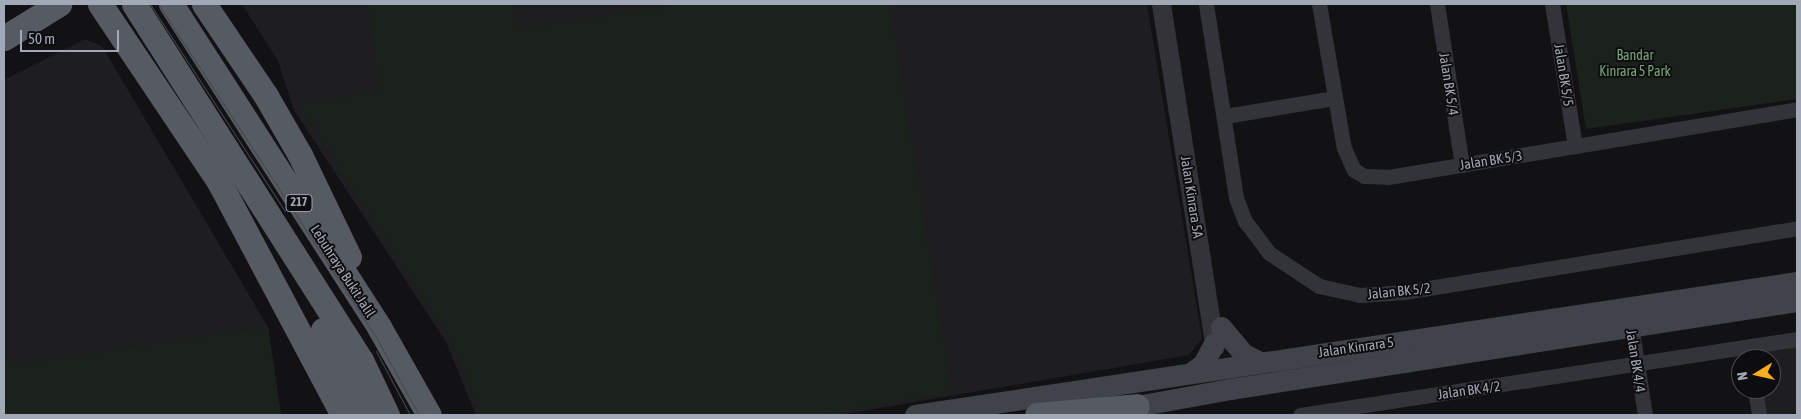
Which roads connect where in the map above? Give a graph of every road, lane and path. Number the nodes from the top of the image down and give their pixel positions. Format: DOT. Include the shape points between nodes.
graph roads {
  1 [pos="59,4"];
  2 [pos="100,4"];
  3 [pos="134,4"];
  4 [pos="171,4"];
  5 [pos="204,4"];
  6 [pos="1161,4"];
  7 [pos="1171,4"];
  8 [pos="1206,4"];
  9 [pos="1319,4"];
  10 [pos="1437,4"];
  11 [pos="1552,4"];
  12 [pos="4,38"];
  13 [pos="1334,98"];
  14 [pos="1797,110"];
  15 [pos="1225,116"];
  16 [pos="1575,146"];
  17 [pos="1462,165"];
  18 [pos="244,180"];
  19 [pos="1797,228"];
  20 [pos="1797,282"];
  21 [pos="1797,301"];
  22 [pos="1629,316"];
  23 [pos="379,327"];
  24 [pos="1218,335"];
  25 [pos="1797,339"];
  26 [pos="1763,349"];
  27 [pos="1731,355"];
  28 [pos="1260,362"];
  29 [pos="1637,365"];
  30 [pos="1222,367"];
  31 [pos="1192,372"];
  32 [pos="1226,390"];
  33 [pos="1757,399"];
  34 [pos="1137,406"];
  35 [pos="343,415"];
  36 [pos="368,415"];
  37 [pos="387,415"];
  38 [pos="428,415"];
  39 [pos="915,415"];
  40 [pos="1037,415"];
  41 [pos="1112,415"];
  42 [pos="1300,415"];
  43 [pos="1645,415"];
  44 [pos="1759,415"];
  1 -- 12 [label="highway"];
  2 -- 35 [label="highway" via="218,180"];
  3 -- 18 [label="highway, 217"];
  4 -- 23 [label="highway, Lebuhraya Bukit Jalil / 217"];
  5 -- 23 [label="highway" via="266,96 300,155"];
  6 -- 24 [label="street, Jalan Kinrara 5A"];
  7 -- 24 [label="street, Jalan Kinrara 5A"];
  8 -- 15 [label="street, Jalan BK 5/2"];
  9 -- 13 [label="street, Jalan BK 5/3"];
  10 -- 17 [label="street, Jalan BK 5/4"];
  11 -- 16 [label="street, Jalan BK 5/5"];
  13 -- 15 [label="street"];
  13 -- 17 [label="street, Jalan BK 5/3" via="1348,160 1354,170 1364,176 1377,178"];
  14 -- 16 [label="street, Jalan BK 5/3"];
  15 -- 19 [label="street, Jalan BK 5/2" via="1236,198 1244,221 1257,240 1284,264 1319,286 1344,291 1360,294 1404,292"];
  16 -- 17 [label="street, Jalan BK 5/3"];
  18 -- 36 [label="highway" via="252,206 309,302"];
  18 -- 37 [label="highway, 217" via="361,360"];
  20 -- 22 [label="main road, Jalan Kinrara 5"];
  21 -- 22 [label="main road, Jalan Kinrara 5"];
  22 -- 28 [label="main road, Jalan Kinrara 5"];
  22 -- 29 [label="street, Jalan BK 4/4"];
  22 -- 32 [label="main road, Jalan Kinrara 5"];
  23 -- 38 [label="highway, Lebuhraya Bukit Jalil / 217"];
  24 -- 28 [label="main road"];
  24 -- 30 [label="street, Jalan Kinrara 5A"];
  24 -- 31 [label="main road" via="1203,364"];
  25 -- 26 [label="street, Jalan BK 4/2"];
  27 -- 29 [label="street, Jalan BK 4/2"];
  28 -- 30 [label="main road, Jalan Kinrara 5"];
  29 -- 42 [label="street, Jalan BK 4/2"];
  29 -- 43 [label="street, Jalan BK 4/4"];
  30 -- 31 [label="main road, Jalan Kinrara 5"];
  30 -- 32 [label="street, Jalan Kinrara 5A"];
  31 -- 39 [label="main road, Jalan Kinrara 5"];
  32 -- 34 [label="main road, Jalan Kinrara 5"];
  33 -- 44 [label="street"];
  34 -- 40 [label="highway"];
  34 -- 41 [label="main road, Jalan Kinrara 5"];
}
